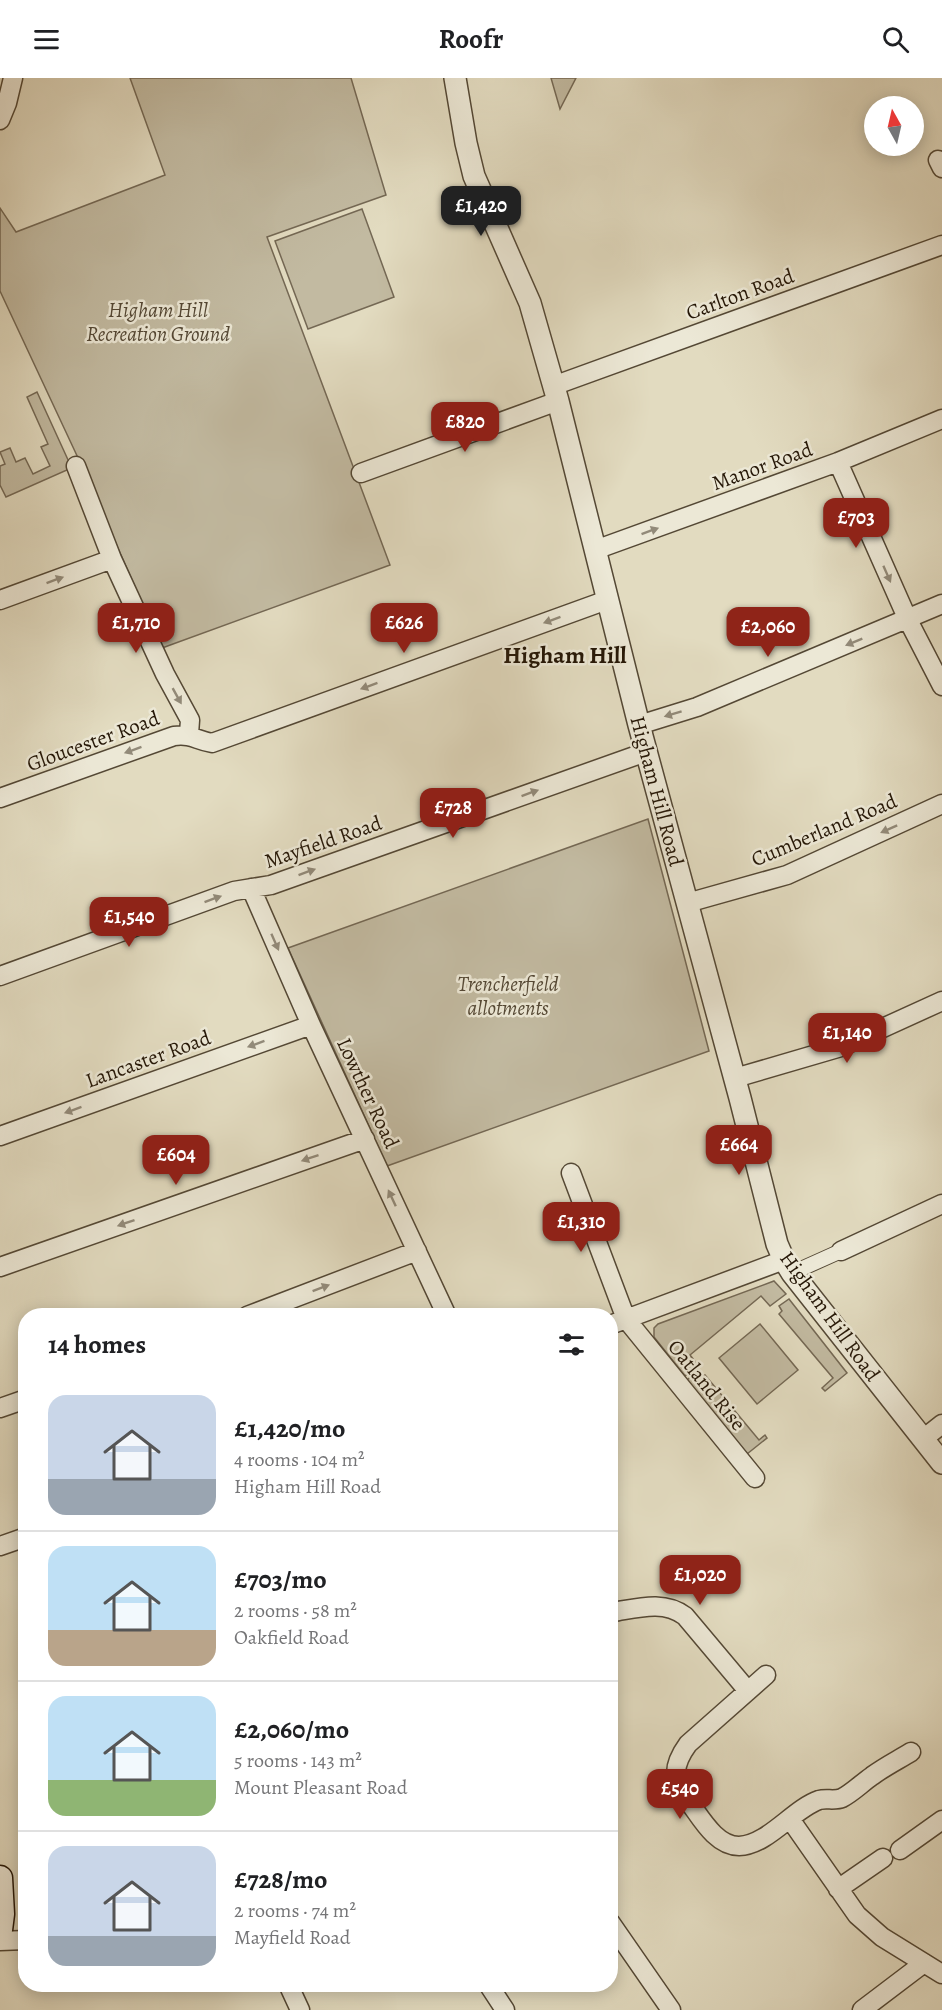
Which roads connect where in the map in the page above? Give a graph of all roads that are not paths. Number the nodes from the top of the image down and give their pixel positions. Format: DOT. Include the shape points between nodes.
graph roads {
  1 [pos="13,78"];
  2 [pos="455,78"];
  3 [pos="0,120"];
  4 [pos="942,245"];
  5 [pos="556,394"];
  6 [pos="942,419"];
  7 [pos="838,462"];
  8 [pos="76,466"];
  9 [pos="361,473"];
  10 [pos="595,550"];
  11 [pos="114,563"];
  12 [pos="0,600"];
  13 [pos="607,600"];
  14 [pos="942,604"];
  15 [pos="908,620"];
  16 [pos="942,686"];
  17 [pos="639,724"];
  18 [pos="189,734"];
  19 [pos="646,752"];
  20 [pos="0,798"];
  21 [pos="942,804"];
  22 [pos="251,888"];
  23 [pos="687,903"];
  24 [pos="0,976"];
  25 [pos="942,1001"];
  26 [pos="311,1024"];
  27 [pos="735,1078"];
  28 [pos="0,1136"];
  29 [pos="365,1139"];
  30 [pos="571,1173"];
  31 [pos="942,1204"];
  32 [pos="417,1251"];
  33 [pos="841,1251"];
  34 [pos="0,1267"];
  35 [pos="788,1267"];
  36 [pos="268,1308"];
  37 [pos="443,1308"];
  38 [pos="614,1308"];
  39 [pos="618,1322"];
  40 [pos="18,1402"];
  41 [pos="0,1408"];
  42 [pos="942,1424"];
  43 [pos="923,1438"];
  44 [pos="942,1463"];
  45 [pos="755,1478"];
  46 [pos="18,1540"];
  47 [pos="0,1546"];
  48 [pos="618,1610"];
  49 [pos="766,1675"];
  50 [pos="748,1690"];
  51 [pos="911,1752"];
  52 [pos="790,1818"];
  53 [pos="942,1820"];
  54 [pos="900,1850"];
  55 [pos="883,1858"];
  56 [pos="0,1878"];
  57 [pos="838,1888"];
  58 [pos="0,1929"];
  59 [pos="618,1934"];
  60 [pos="18,1940"];
  61 [pos="0,1941"];
  62 [pos="924,1963"];
  63 [pos="942,1974"];
  64 [pos="292,1992"];
  65 [pos="493,1992"];
  66 [pos="300,2010"];
  67 [pos="505,2010"];
  68 [pos="671,2010"];
  69 [pos="862,2010"];
  1 -- 3 [label="street"];
  2 -- 5 [label="street, Higham Hill Road" via="474,176 530,303"];
  4 -- 5 [label="street, Carlton Road"];
  5 -- 9 [label="street, Carlton Road"];
  5 -- 10 [label="street, Higham Hill Road"];
  6 -- 7 [label="street, Manor Road"];
  10 -- 7 [label="street, Manor Road, one-way"];
  7 -- 15 [label="street, one-way"];
  8 -- 11 [label="street"];
  10 -- 13 [label="street, Higham Hill Road"];
  12 -- 11 [label="street, one-way"];
  11 -- 18 [label="street, one-way" via="190,720"];
  13 -- 17 [label="street, Higham Hill Road"];
  13 -- 18 [label="street, Gloucester Road, one-way" via="212,742"];
  14 -- 15 [label="street"];
  15 -- 16 [label="street"];
  15 -- 17 [label="street, one-way" via="698,707"];
  17 -- 19 [label="street, Higham Hill Road"];
  18 -- 20 [label="street, Gloucester Road, one-way"];
  22 -- 19 [label="street, Mayfield Road, one-way" via="271,885"];
  19 -- 23 [label="street, Higham Hill Road"];
  21 -- 23 [label="street, Cumberland Road, one-way" via="787,875"];
  24 -- 22 [label="street, Mayfield Road, one-way"];
  22 -- 26 [label="street, Lowther Road, one-way"];
  23 -- 27 [label="street, Higham Hill Road"];
  25 -- 27 [label="street" via="841,1047"];
  26 -- 28 [label="street, Lancaster Road, one-way"];
  26 -- 29 [label="street, Lowther Road"];
  27 -- 35 [label="street, Higham Hill Road" via="777,1244"];
  32 -- 29 [label="street, Lowther Road, one-way"];
  29 -- 34 [label="street, one-way"];
  30 -- 38 [label="street, Oatland Rise"];
  31 -- 33 [label="street"];
  36 -- 32 [label="street, one-way"];
  32 -- 37 [label="street, Lowther Road"];
  33 -- 35 [label="street"];
  35 -- 39 [label="street"];
  35 -- 43 [label="street, Higham Hill Road"];
  39 -- 45 [label="street, Oatland Rise"];
  40 -- 41 [label="street"];
  42 -- 43 [label="street"];
  43 -- 44 [label="street, Higham Hill Road"];
  46 -- 47 [label="street"];
  48 -- 50 [label="street" via="665,1606 676,1609"];
  49 -- 50 [label="street"];
  50 -- 52 [label="street" via="688,1744 680,1756 676,1779 681,1792 714,1835 727,1843 749,1844"];
  51 -- 52 [label="street" via="840,1798 819,1800"];
  52 -- 57 [label="street"];
  53 -- 54 [label="street"];
  54 -- 55 [label="street"];
  55 -- 57 [label="street"];
  56 -- 58 [label="main road"];
  57 -- 62 [label="street" via="857,1915 882,1937"];
  59 -- 68 [label="street"];
  60 -- 61 [label="street"];
  62 -- 63 [label="street"];
  62 -- 69 [label="street"];
  64 -- 66 [label="street"];
  65 -- 67 [label="street"];
}
